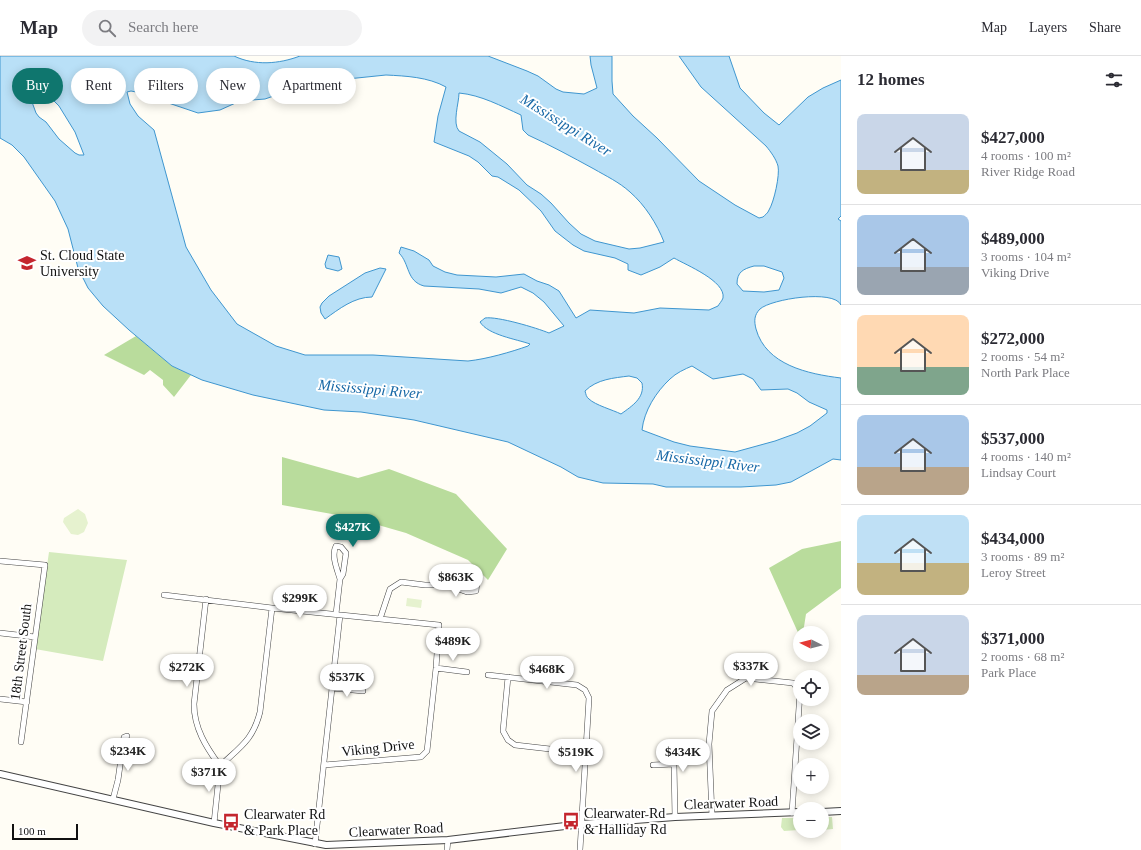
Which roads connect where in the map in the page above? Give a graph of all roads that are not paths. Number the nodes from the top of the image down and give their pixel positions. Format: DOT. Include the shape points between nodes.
graph roads {
  1 [pos="0,561"];
  2 [pos="340,579"];
  3 [pos="447,585"];
  4 [pos="164,595"];
  5 [pos="206,599"];
  6 [pos="272,608"];
  7 [pos="338,614"];
  8 [pos="380,619"];
  9 [pos="0,633"];
  10 [pos="35,637"];
  11 [pos="436,668"];
  12 [pos="467,672"];
  13 [pos="488,675"];
  14 [pos="508,677"];
  15 [pos="793,683"];
  16 [pos="332,688"];
  17 [pos="363,691"];
  18 [pos="0,699"];
  19 [pos="27,702"];
  20 [pos="799,706"];
  21 [pos="127,736"];
  22 [pos="21,742"];
  23 [pos="585,753"];
  24 [pos="324,765"];
  25 [pos="653,765"];
  26 [pos="220,766"];
  27 [pos="0,774"];
  28 [pos="113,799"];
  29 [pos="841,811"];
  30 [pos="829,812"];
  31 [pos="792,813"];
  32 [pos="712,815"];
  33 [pos="675,817"];
  34 [pos="214,823"];
  35 [pos="582,824"];
  36 [pos="448,840"];
  37 [pos="315,847"];
  38 [pos="447,850"];
  39 [pos="580,850"];
  1 -- 10 [label="street, 18th Street South" via="45,565"];
  2 -- 2 [label="street" via="346,553 341,547 336,546 334,558"];
  2 -- 7 [label="street"];
  3 -- 3 [label="street" via="467,592 476,591 477,582"];
  3 -- 8 [label="street" via="401,582 390,589"];
  4 -- 5 [label="street"];
  5 -- 6 [label="street"];
  5 -- 26 [label="street" via="194,714 199,732"];
  6 -- 7 [label="street"];
  6 -- 26 [label="street" via="257,726 250,737"];
  7 -- 8 [label="street"];
  7 -- 16 [label="street"];
  8 -- 11 [label="street, Viking Drive" via="439,626"];
  9 -- 10 [label="street"];
  10 -- 19 [label="street, 18th Street South"];
  11 -- 12 [label="street"];
  11 -- 24 [label="street, Viking Drive" via="427,751 421,757"];
  13 -- 14 [label="street"];
  14 -- 23 [label="street" via="577,685 585,690 589,698"];
  14 -- 23 [label="street" via="503,731 508,740 515,745"];
  15 -- 32 [label="street" via="746,678 727,690 712,710 709,744"];
  16 -- 17 [label="street"];
  16 -- 24 [label="street"];
  18 -- 19 [label="street"];
  19 -- 22 [label="street, 18th Street South"];
  20 -- 31 [label="street"];
  21 -- 28 [label="street" via="124,737"];
  23 -- 35 [label="street"];
  24 -- 37 [label="street"];
  25 -- 33 [label="street" via="674,764"];
  26 -- 34 [label="street"];
  27 -- 28 [label="street, Clearwater Road"];
  28 -- 34 [label="street, Clearwater Road"];
  29 -- 30 [label="street"];
  31 -- 32 [label="street, Clearwater Road"];
  32 -- 33 [label="street, Clearwater Road"];
  33 -- 35 [label="street, Clearwater Road"];
  34 -- 37 [label="street, Clearwater Road"];
  35 -- 36 [label="street, Clearwater Road"];
  35 -- 39 [label="street"];
  36 -- 37 [label="street, Clearwater Road"];
  36 -- 38 [label="street"];
}
